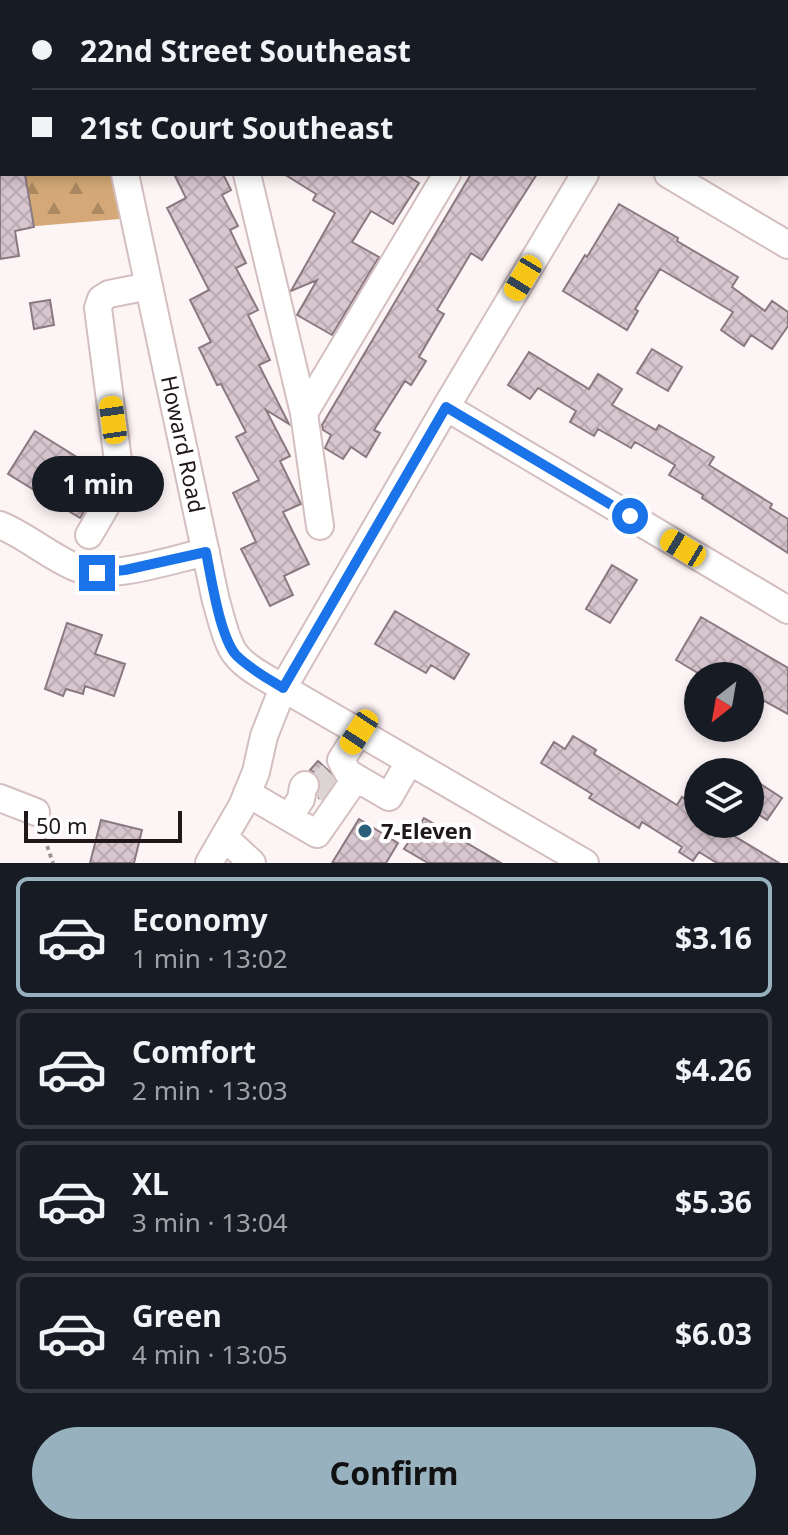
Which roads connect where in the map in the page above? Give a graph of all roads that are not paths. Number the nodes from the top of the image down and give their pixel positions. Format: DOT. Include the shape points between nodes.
graph roads {
  1 [pos="125,176"];
  2 [pos="247,176"];
  3 [pos="445,176"];
  4 [pos="584,176"];
  5 [pos="671,176"];
  6 [pos="788,245"];
  7 [pos="149,286"];
  8 [pos="446,407"];
  9 [pos="304,413"];
  10 [pos="0,525"];
  11 [pos="320,526"];
  12 [pos="89,535"];
  13 [pos="206,552"];
  14 [pos="788,610"];
  15 [pos="283,688"];
  16 [pos="359,732"];
  17 [pos="409,762"];
  18 [pos="321,782"];
  19 [pos="247,793"];
  20 [pos="0,798"];
  21 [pos="36,812"];
  22 [pos="224,837"];
  23 [pos="209,863"];
  24 [pos="252,863"];
  25 [pos="585,863"];
  1 -- 7 [label="street, Howard Road"];
  2 -- 9 [label="street"];
  3 -- 9 [label="street"];
  4 -- 8 [label="street"];
  5 -- 6 [label="street"];
  7 -- 12 [label="street" via="109,294 98,308 120,476"];
  7 -- 13 [label="street, Howard Road"];
  8 -- 14 [label="street"];
  8 -- 15 [label="street"];
  9 -- 11 [label="street"];
  10 -- 13 [label="street" via="75,567 97,573"];
  13 -- 15 [label="street, Howard Road" via="223,628 234,652"];
  15 -- 16 [label="street, Howard Road"];
  15 -- 19 [label="street"];
  16 -- 17 [label="street, Howard Road"];
  16 -- 18 [label="street"];
  17 -- 18 [label="street" via="389,797"];
  17 -- 25 [label="street, Howard Road"];
  18 -- 19 [label="street"];
  19 -- 22 [label="street"];
  20 -- 21 [label="street"];
  22 -- 23 [label="street"];
  22 -- 24 [label="street"];
}
